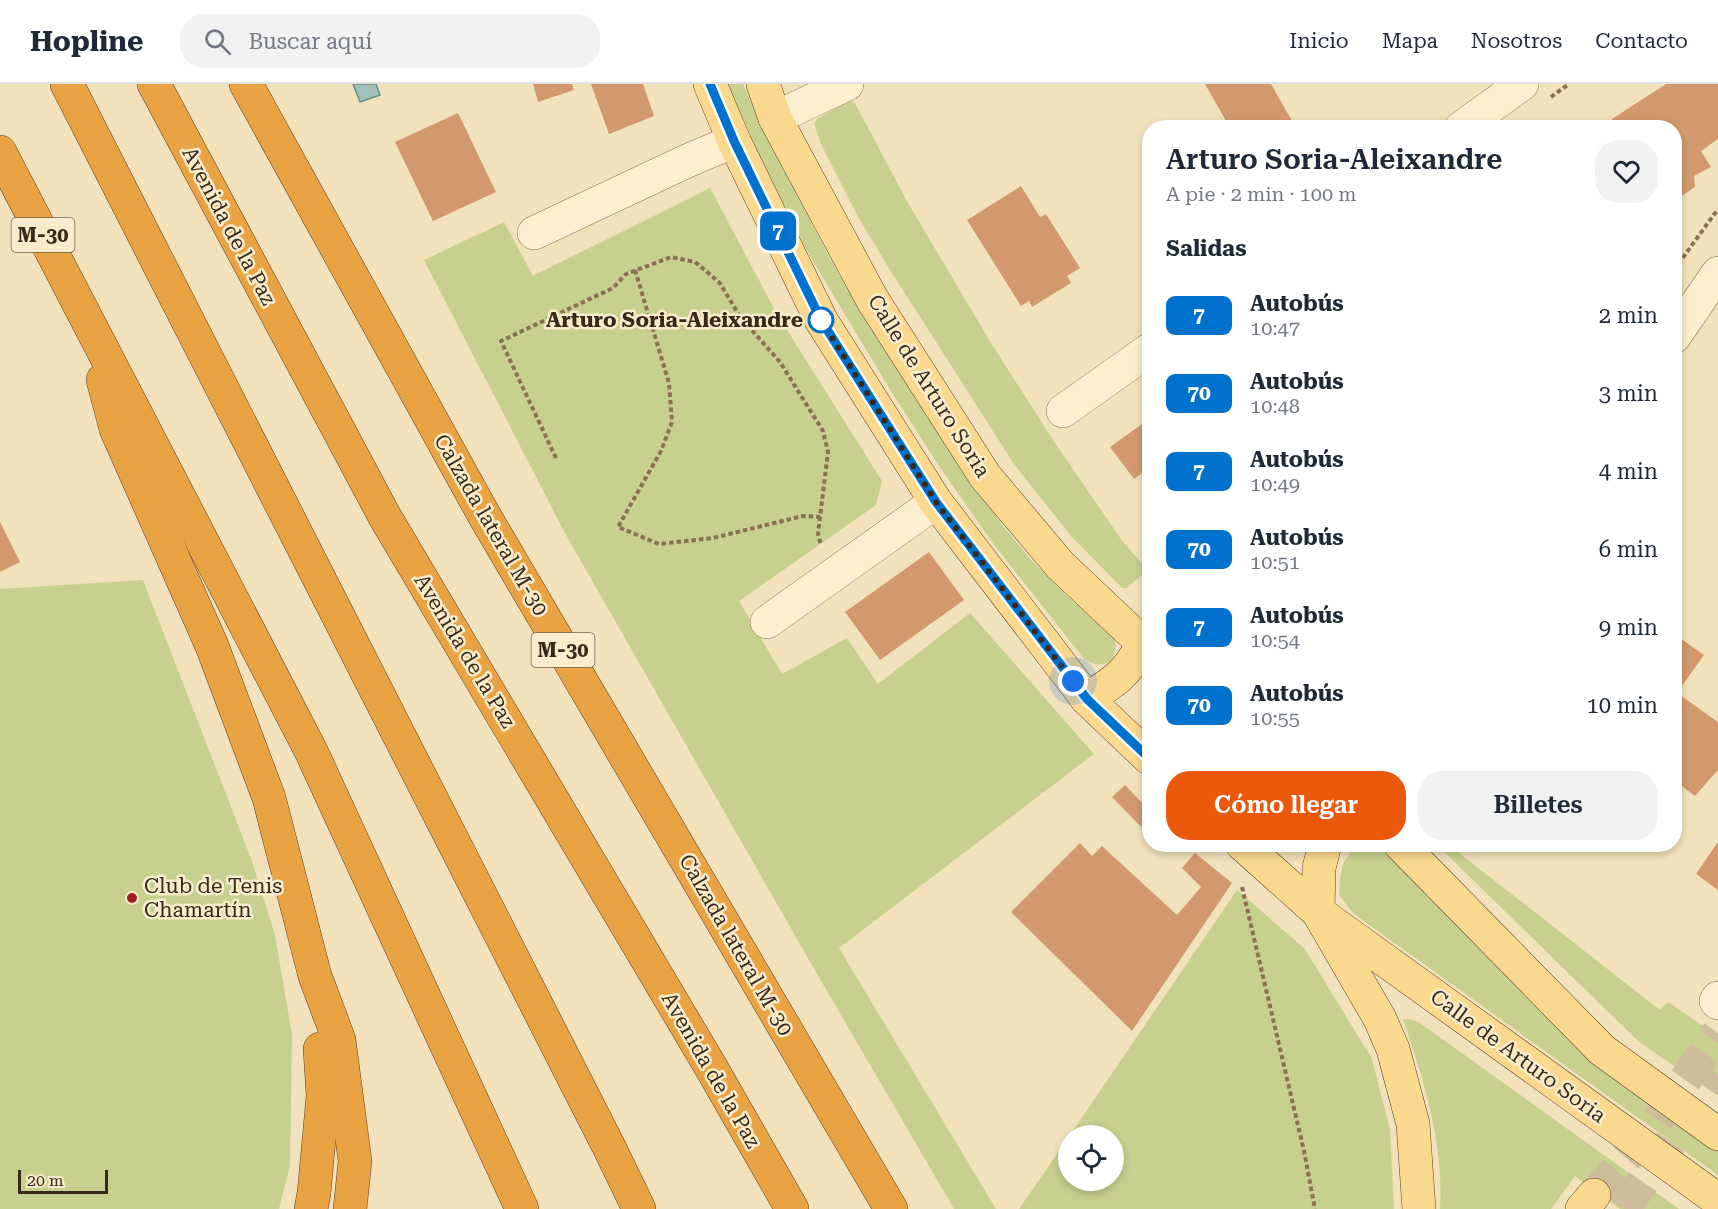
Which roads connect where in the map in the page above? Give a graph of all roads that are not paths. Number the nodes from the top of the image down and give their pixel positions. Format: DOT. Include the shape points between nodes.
graph roads {
  1 [pos="67,84"];
  2 [pos="153,84"];
  3 [pos="246,84"];
  4 [pos="710,84"];
  5 [pos="763,84"];
  6 [pos="847,84"];
  7 [pos="1522,84"];
  8 [pos="775,118"];
  9 [pos="1472,120"];
  10 [pos="734,141"];
  11 [pos="0,152"];
  12 [pos="534,233"];
  13 [pos="1718,273"];
  14 [pos="86,318"];
  15 [pos="1682,325"];
  16 [pos="1142,355"];
  17 [pos="1063,411"];
  18 [pos="936,502"];
  19 [pos="767,622"];
  20 [pos="1142,643"];
  21 [pos="1142,651"];
  22 [pos="1087,699"];
  23 [pos="1142,751"];
  24 [pos="1251,852"];
  25 [pos="1323,852"];
  26 [pos="1408,852"];
  27 [pos="1318,912"];
  28 [pos="315,976"];
  29 [pos="1718,1134"];
  30 [pos="1718,1200"];
  31 [pos="311,1209"];
  32 [pos="350,1209"];
  33 [pos="522,1209"];
  34 [pos="639,1209"];
  35 [pos="792,1209"];
  36 [pos="891,1209"];
  37 [pos="1419,1209"];
  1 -- 34 [label="highway"];
  2 -- 35 [label="highway, Avenida de la Paz" via="385,517"];
  3 -- 36 [label="highway, Calzada lateral M-30 / M-30" via="484,515"];
  4 -- 10 [label="main road"];
  5 -- 8 [label="main road, Calle de Arturo Soria"];
  6 -- 8 [label="street"];
  7 -- 9 [label="street"];
  8 -- 20 [label="main road, Calle de Arturo Soria" via="873,299 985,477 1060,565"];
  10 -- 12 [label="street"];
  10 -- 18 [label="main road" via="821,320"];
  11 -- 14 [label="highway, M-30"];
  13 -- 15 [label="street"];
  14 -- 28 [label="highway" via="116,429 212,646 268,798"];
  14 -- 33 [label="highway, M-30" via="311,752"];
  16 -- 17 [label="street"];
  18 -- 19 [label="street"];
  18 -- 22 [label="main road"];
  21 -- 22 [label="main road" via="1117,680"];
  22 -- 23 [label="main road"];
  24 -- 27 [label="main road, Calle de Arturo Soria"];
  25 -- 27 [label="main road"];
  26 -- 29 [label="main road" via="1602,1050"];
  27 -- 30 [label="main road, Calle de Arturo Soria"];
  27 -- 37 [label="main road" via="1394,1049 1413,1124"];
  28 -- 31 [label="highway" via="323,1096"];
  28 -- 32 [label="highway" via="339,1040 355,1161"];
}
